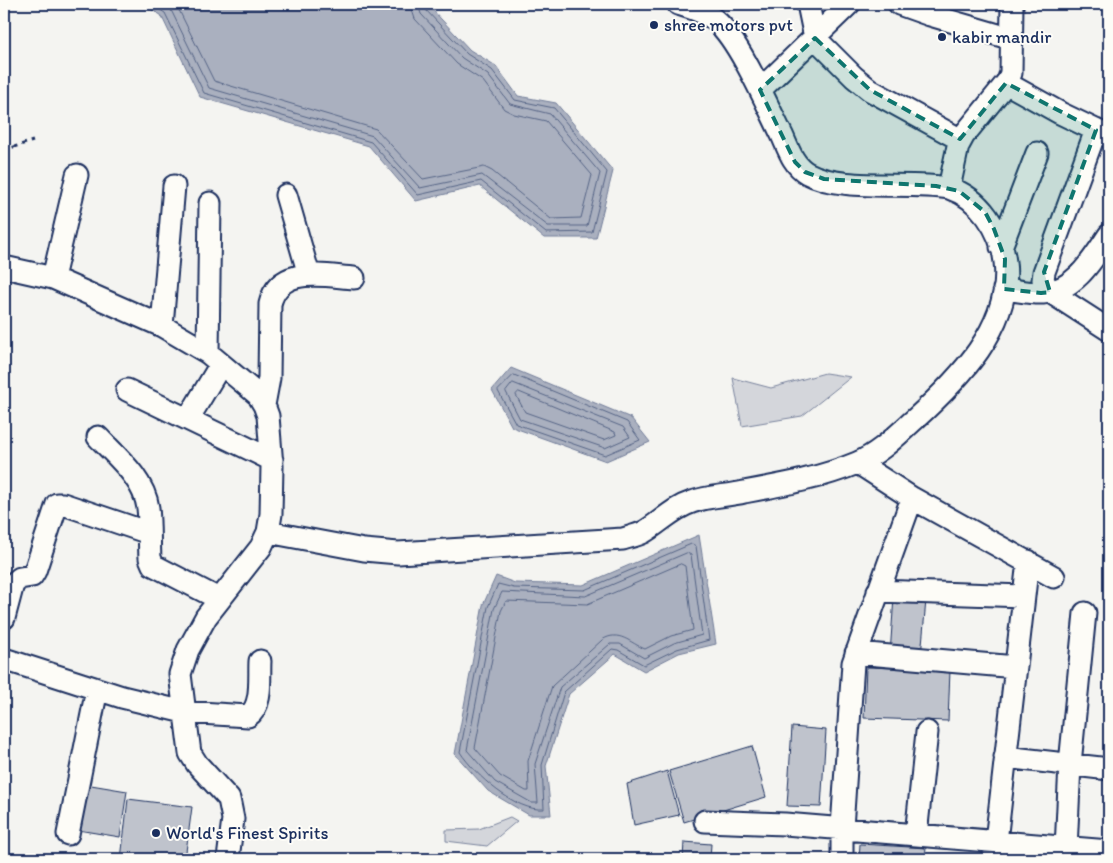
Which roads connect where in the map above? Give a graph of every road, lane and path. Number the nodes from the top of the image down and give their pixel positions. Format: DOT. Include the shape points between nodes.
graph roads {
  1 [pos="678,4"];
  2 [pos="808,4"];
  3 [pos="849,4"];
  4 [pos="899,4"];
  5 [pos="1012,4"];
  6 [pos="815,38"];
  7 [pos="1012,39"];
  8 [pos="1006,83"];
  9 [pos="760,90"];
  10 [pos="1103,133"];
  11 [pos="961,140"];
  12 [pos="33,141"];
  13 [pos="4,150"];
  14 [pos="1036,153"];
  15 [pos="76,175"];
  16 [pos="174,186"];
  17 [pos="949,188"];
  18 [pos="286,195"];
  19 [pos="210,203"];
  20 [pos="1108,240"];
  21 [pos="1001,247"];
  22 [pos="4,267"];
  23 [pos="309,275"];
  24 [pos="53,278"];
  25 [pos="354,278"];
  26 [pos="1004,289"];
  27 [pos="1050,292"];
  28 [pos="162,326"];
  29 [pos="1109,330"];
  30 [pos="215,358"];
  31 [pos="127,390"];
  32 [pos="264,405"];
  33 [pos="188,418"];
  34 [pos="98,437"];
  35 [pos="272,460"];
  36 [pos="858,463"];
  37 [pos="912,498"];
  38 [pos="268,532"];
  39 [pos="148,533"];
  40 [pos="1028,561"];
  41 [pos="1054,577"];
  42 [pos="878,591"];
  43 [pos="1024,596"];
  44 [pos="219,599"];
  45 [pos="1085,613"];
  46 [pos="4,618"];
  47 [pos="856,653"];
  48 [pos="4,659"];
  49 [pos="260,661"];
  50 [pos="1016,667"];
  51 [pos="97,689"];
  52 [pos="184,712"];
  53 [pos="927,732"];
  54 [pos="1005,757"];
  55 [pos="1070,764"];
  56 [pos="1109,769"];
  57 [pos="705,821"];
  58 [pos="842,828"];
  59 [pos="68,834"];
  60 [pos="916,835"];
  61 [pos="1066,849"];
  62 [pos="995,851"];
  63 [pos="1109,851"];
  64 [pos="228,859"];
  65 [pos="842,859"];
  1 -- 9 [label="street" via="715,20 726,31"];
  2 -- 6 [label="street"];
  3 -- 6 [label="street"];
  4 -- 7 [label="street"];
  5 -- 7 [label="street"];
  6 -- 9 [label="street"];
  6 -- 11 [label="street" via="870,90"];
  7 -- 8 [label="street" via="1011,73"];
  8 -- 10 [label="street"];
  8 -- 11 [label="street"];
  9 -- 17 [label="street" via="795,162 805,172 850,183"];
  10 -- 27 [label="street" via="1044,272 1043,280"];
  11 -- 17 [label="street"];
  12 -- 13 [label="path"];
  14 -- 21 [label="street"];
  15 -- 24 [label="street"];
  16 -- 28 [label="street"];
  17 -- 21 [label="street" via="959,191 985,212"];
  18 -- 23 [label="street"];
  19 -- 30 [label="street"];
  20 -- 27 [label="street" via="1076,279"];
  21 -- 26 [label="street" via="1006,273"];
  22 -- 24 [label="street"];
  23 -- 25 [label="street"];
  23 -- 32 [label="street" via="286,279 273,293 269,378"];
  24 -- 28 [label="street"];
  26 -- 27 [label="street" via="1041,294"];
  26 -- 36 [label="street" via="997,316 980,348 944,393 882,450"];
  27 -- 29 [label="street"];
  28 -- 30 [label="street"];
  30 -- 32 [label="street" via="258,395"];
  30 -- 33 [label="street"];
  31 -- 33 [label="street"];
  32 -- 35 [label="street"];
  33 -- 35 [label="street"];
  34 -- 39 [label="street" via="133,475 144,494 148,507"];
  35 -- 38 [label="street"];
  36 -- 37 [label="street"];
  36 -- 38 [label="street" via="810,478 695,501 671,511 643,532 623,539 398,553"];
  37 -- 40 [label="street"];
  37 -- 42 [label="street"];
  38 -- 44 [label="street" via="261,547"];
  39 -- 44 [label="street" via="153,565"];
  39 -- 46 [label="street" via="57,504 35,571 32,576 20,578 13,584"];
  40 -- 41 [label="street"];
  40 -- 43 [label="street"];
  42 -- 43 [label="street"];
  42 -- 47 [label="street"];
  43 -- 50 [label="street"];
  44 -- 52 [label="street" via="188,650 180,674"];
  45 -- 55 [label="street"];
  47 -- 50 [label="street"];
  47 -- 58 [label="street"];
  48 -- 51 [label="street"];
  49 -- 52 [label="street" via="255,712 248,716"];
  50 -- 54 [label="street"];
  51 -- 52 [label="street"];
  51 -- 59 [label="street"];
  52 -- 64 [label="street" via="190,753 229,799 233,819"];
  53 -- 60 [label="street"];
  54 -- 55 [label="street"];
  54 -- 62 [label="street"];
  55 -- 56 [label="street"];
  55 -- 61 [label="street"];
  57 -- 58 [label="street"];
  58 -- 60 [label="street"];
  58 -- 65 [label="street"];
  60 -- 62 [label="street"];
  61 -- 62 [label="street"];
  61 -- 63 [label="street"];
}
